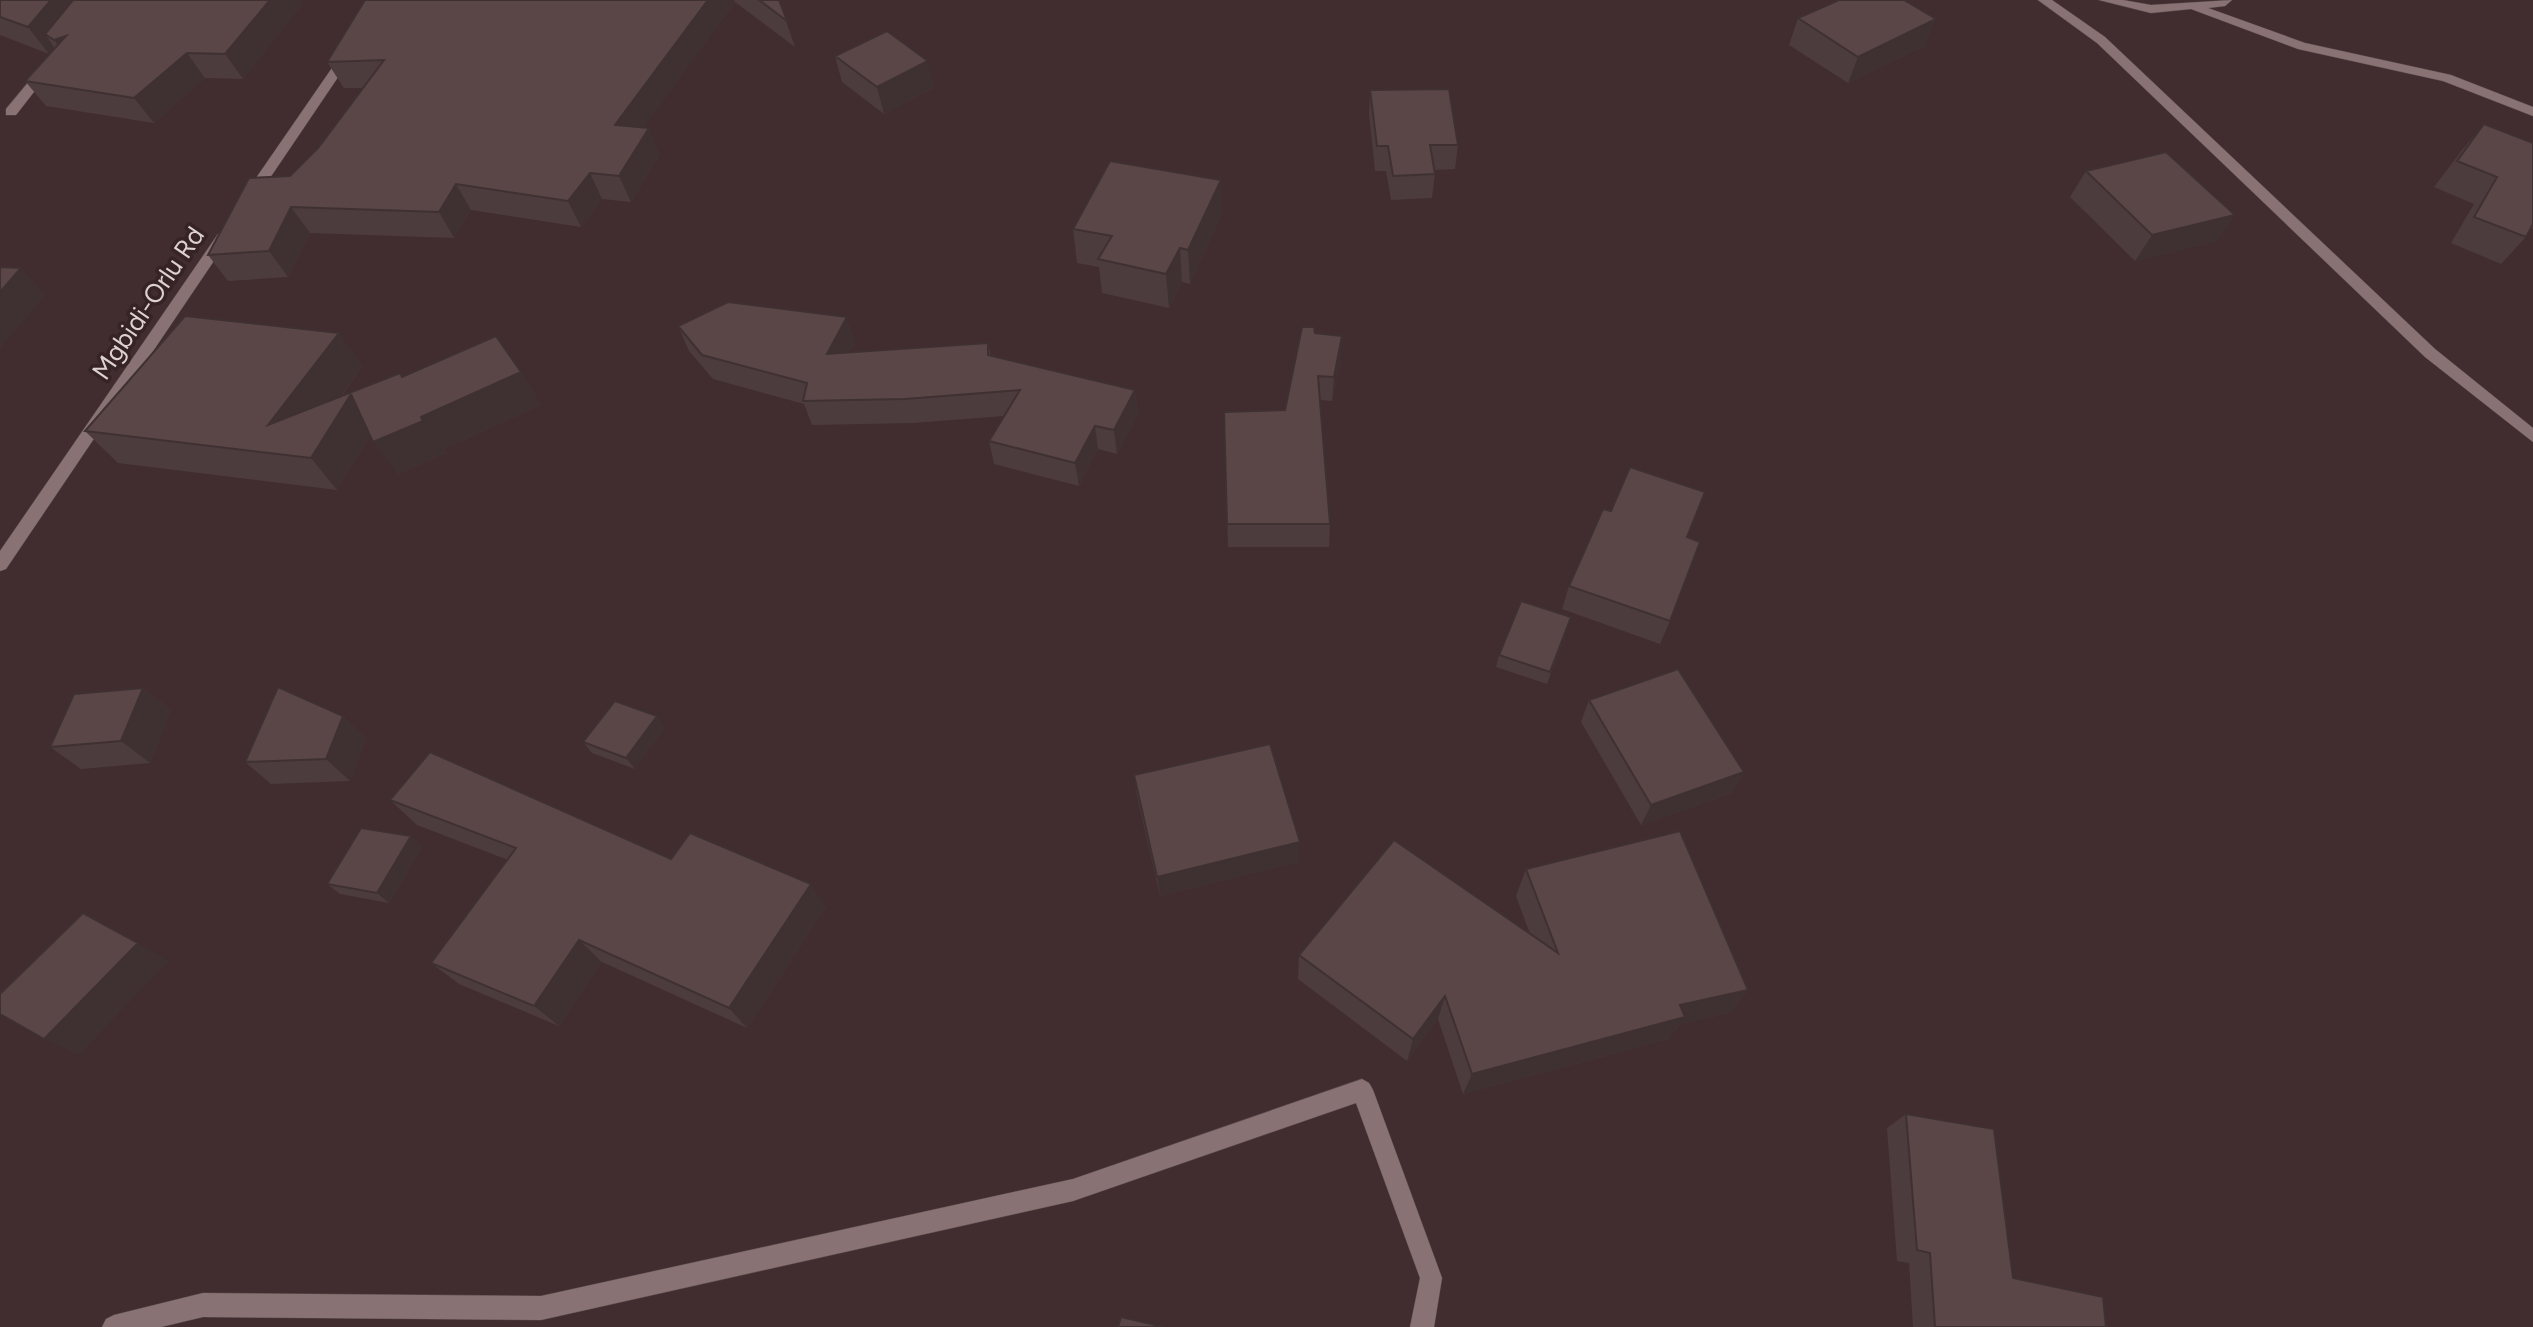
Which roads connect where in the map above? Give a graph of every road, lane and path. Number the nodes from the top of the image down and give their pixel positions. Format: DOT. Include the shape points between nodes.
graph roads {
  1 [pos="2044,0"];
  2 [pos="2105,0"];
  3 [pos="2225,0"];
  4 [pos="2193,6"];
  5 [pos="353,46"];
  6 [pos="51,63"];
  7 [pos="10,112"];
  8 [pos="2533,112"];
  9 [pos="2533,436"];
  10 [pos="0,564"];
  11 [pos="114,1327"];
  12 [pos="1422,1327"];
  1 -- 9 [label="street" via="2101,40 2430,353"];
  2 -- 4 [label="street" via="2151,9"];
  3 -- 4 [label="street"];
  4 -- 8 [label="street" via="2302,46 2447,78"];
  5 -- 10 [label="street, Mgbidi-Orlu Rd"];
  6 -- 7 [label="street"];
  11 -- 12 [label="street" via="204,1305 541,1308 1073,1190 1362,1090 1431,1278"];
}
